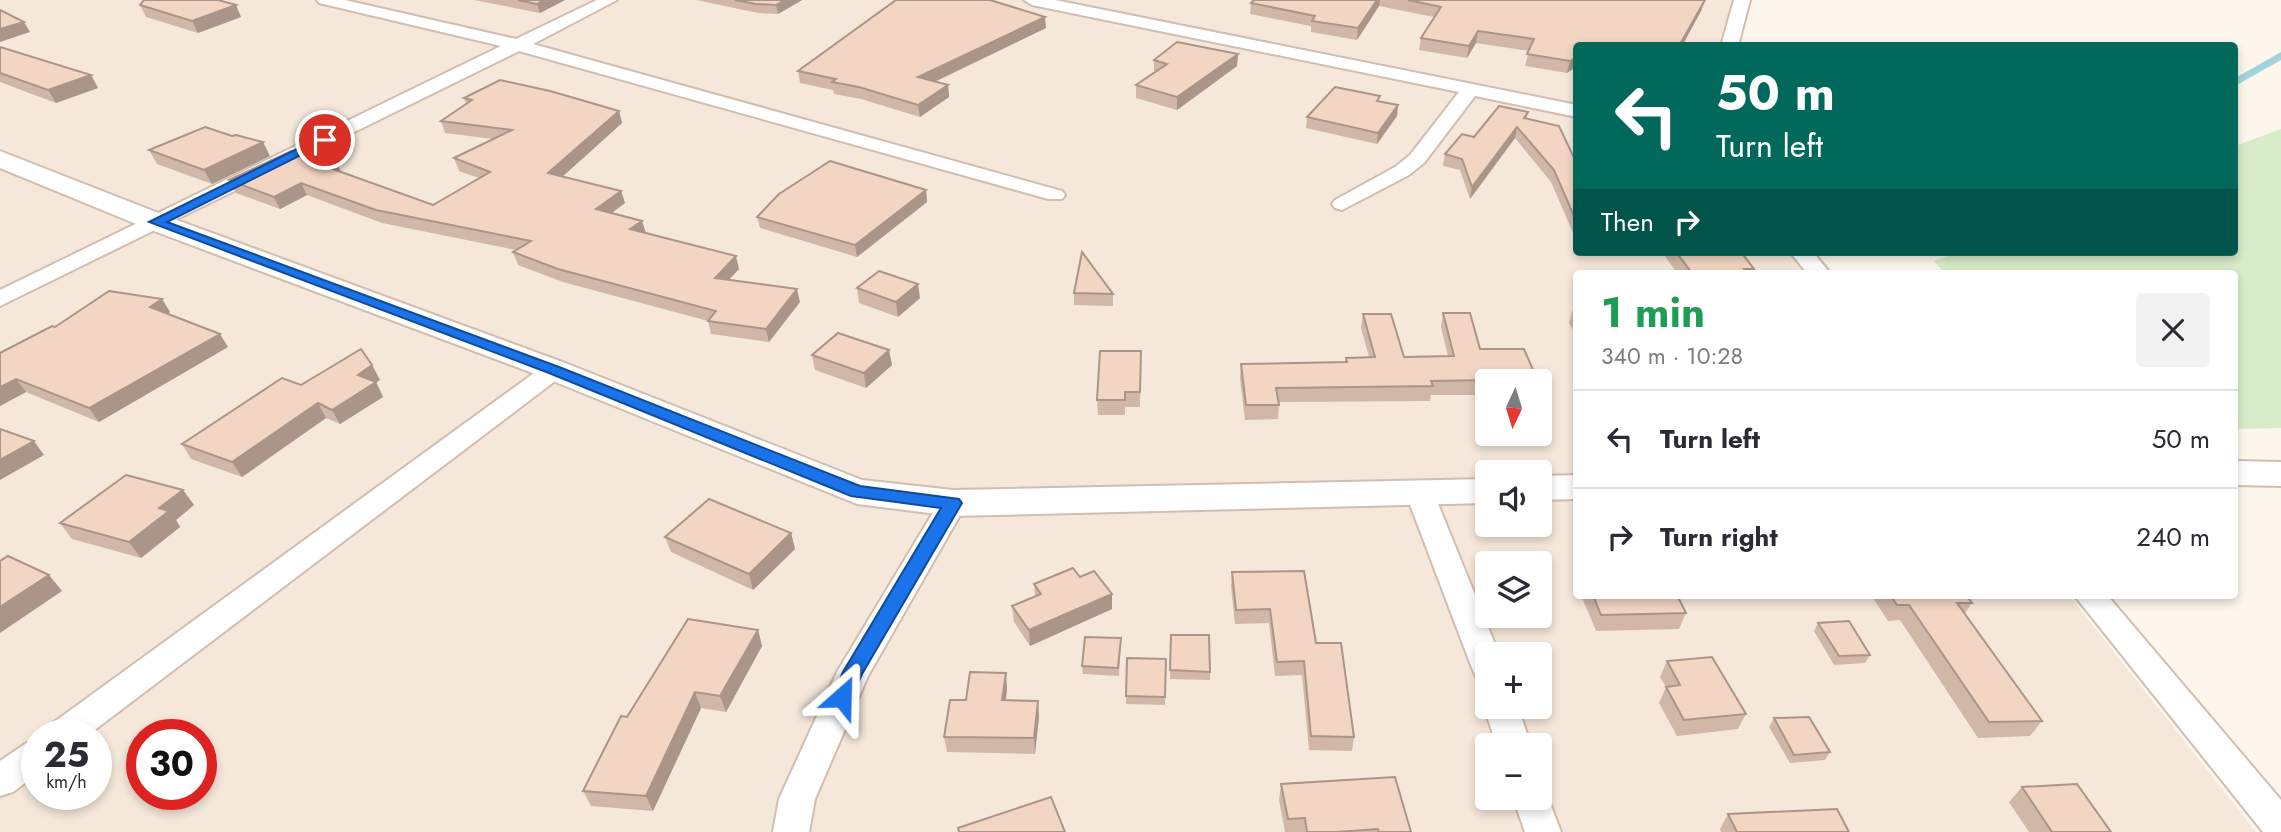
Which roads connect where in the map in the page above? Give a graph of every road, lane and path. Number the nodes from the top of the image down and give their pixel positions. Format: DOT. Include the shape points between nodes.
graph roads {
  1 [pos="325,0"];
  2 [pos="609,0"];
  3 [pos="1032,0"];
  4 [pos="1736,2"];
  5 [pos="1730,42"];
  6 [pos="518,45"];
  7 [pos="1472,88"];
  8 [pos="1573,110"];
  9 [pos="3,163"];
  10 [pos="1055,195"];
  11 [pos="1342,204"];
  12 [pos="156,222"];
  13 [pos="1804,256"];
  14 [pos="1816,270"];
  15 [pos="0,299"];
  16 [pos="554,370"];
  17 [pos="2238,473"];
  18 [pos="2281,474"];
  19 [pos="1573,486"];
  20 [pos="1552,487"];
  21 [pos="1475,492"];
  22 [pos="1420,494"];
  23 [pos="953,503"];
  24 [pos="2092,599"];
  25 [pos="1478,642"];
  26 [pos="84,719"];
  27 [pos="21,766"];
  28 [pos="0,781"];
  29 [pos="1535,810"];
  30 [pos="2281,827"];
  31 [pos="791,832"];
  32 [pos="1543,832"];
  1 -- 6 [label="street"];
  2 -- 6 [label="street"];
  3 -- 7 [label="street"];
  4 -- 5 [label="street"];
  6 -- 10 [label="street"];
  6 -- 12 [label="street"];
  7 -- 8 [label="street"];
  7 -- 11 [label="street" via="1416,159"];
  9 -- 12 [label="street"];
  12 -- 15 [label="street"];
  12 -- 16 [label="street"];
  13 -- 14 [label="street"];
  16 -- 23 [label="street" via="857,492"];
  16 -- 26 [label="street"];
  17 -- 18 [label="street"];
  19 -- 20 [label="street"];
  21 -- 22 [label="street"];
  22 -- 23 [label="street"];
  22 -- 25 [label="street"];
  23 -- 31 [label="street" via="853,672 797,799"];
  24 -- 30 [label="street"];
  27 -- 28 [label="street"];
  29 -- 32 [label="street"];
}
